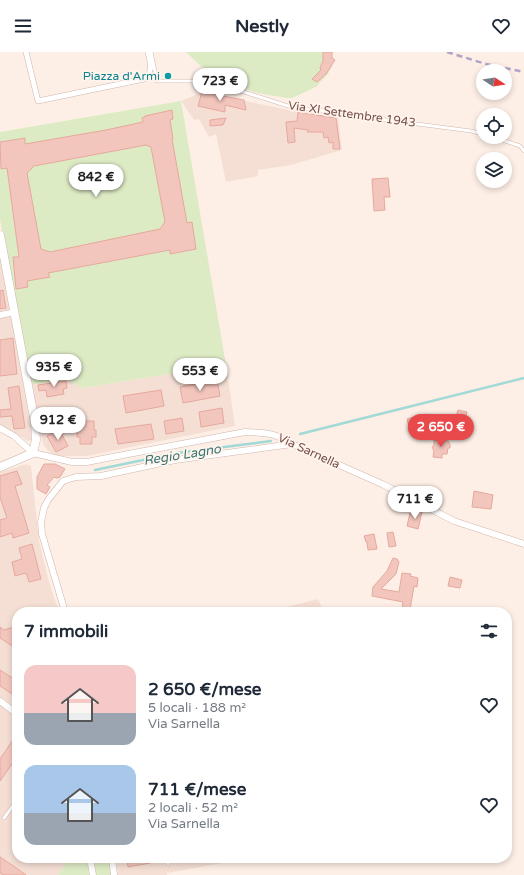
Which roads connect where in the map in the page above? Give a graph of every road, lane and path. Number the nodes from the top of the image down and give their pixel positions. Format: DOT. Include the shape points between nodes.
graph roads {
  1 [pos="26,52"];
  2 [pos="150,52"];
  3 [pos="476,132"];
  4 [pos="512,143"];
  5 [pos="524,151"];
  6 [pos="0,235"];
  7 [pos="2,260"];
  8 [pos="15,312"];
  9 [pos="0,314"];
  10 [pos="0,428"];
  11 [pos="292,444"];
  12 [pos="33,453"];
  13 [pos="87,462"];
  14 [pos="0,467"];
  15 [pos="88,476"];
  16 [pos="524,544"];
  17 [pos="64,607"];
  18 [pos="0,701"];
  19 [pos="12,710"];
  20 [pos="12,807"];
  21 [pos="4,818"];
  22 [pos="91,863"];
  23 [pos="113,863"];
  24 [pos="93,875"];
  25 [pos="114,875"];
  1 -- 2 [label="street" via="38,101 144,79 151,71"];
  2 -- 3 [label="lane, Via XI Settembre 1943" via="157,81 191,80 291,106 338,115"];
  4 -- 5 [label="lane" via="520,146"];
  6 -- 7 [label="street"];
  7 -- 8 [label="street"];
  8 -- 9 [label="street"];
  8 -- 12 [label="street" via="35,423 36,440"];
  10 -- 12 [label="street" via="14,436"];
  11 -- 13 [label="street, Via Sarnella" via="268,433 245,432"];
  11 -- 15 [label="street" via="213,454 101,476"];
  11 -- 16 [label="street, Via Sarnella" via="382,484 454,521"];
  12 -- 13 [label="street, Via Sarnella" via="64,461"];
  12 -- 14 [label="street"];
  13 -- 15 [label="street"];
  15 -- 17 [label="street" via="63,482 48,500 41,522 42,534"];
  18 -- 19 [label="street"];
  20 -- 21 [label="lane"];
  22 -- 24 [label="street"];
  23 -- 25 [label="street"];
}
